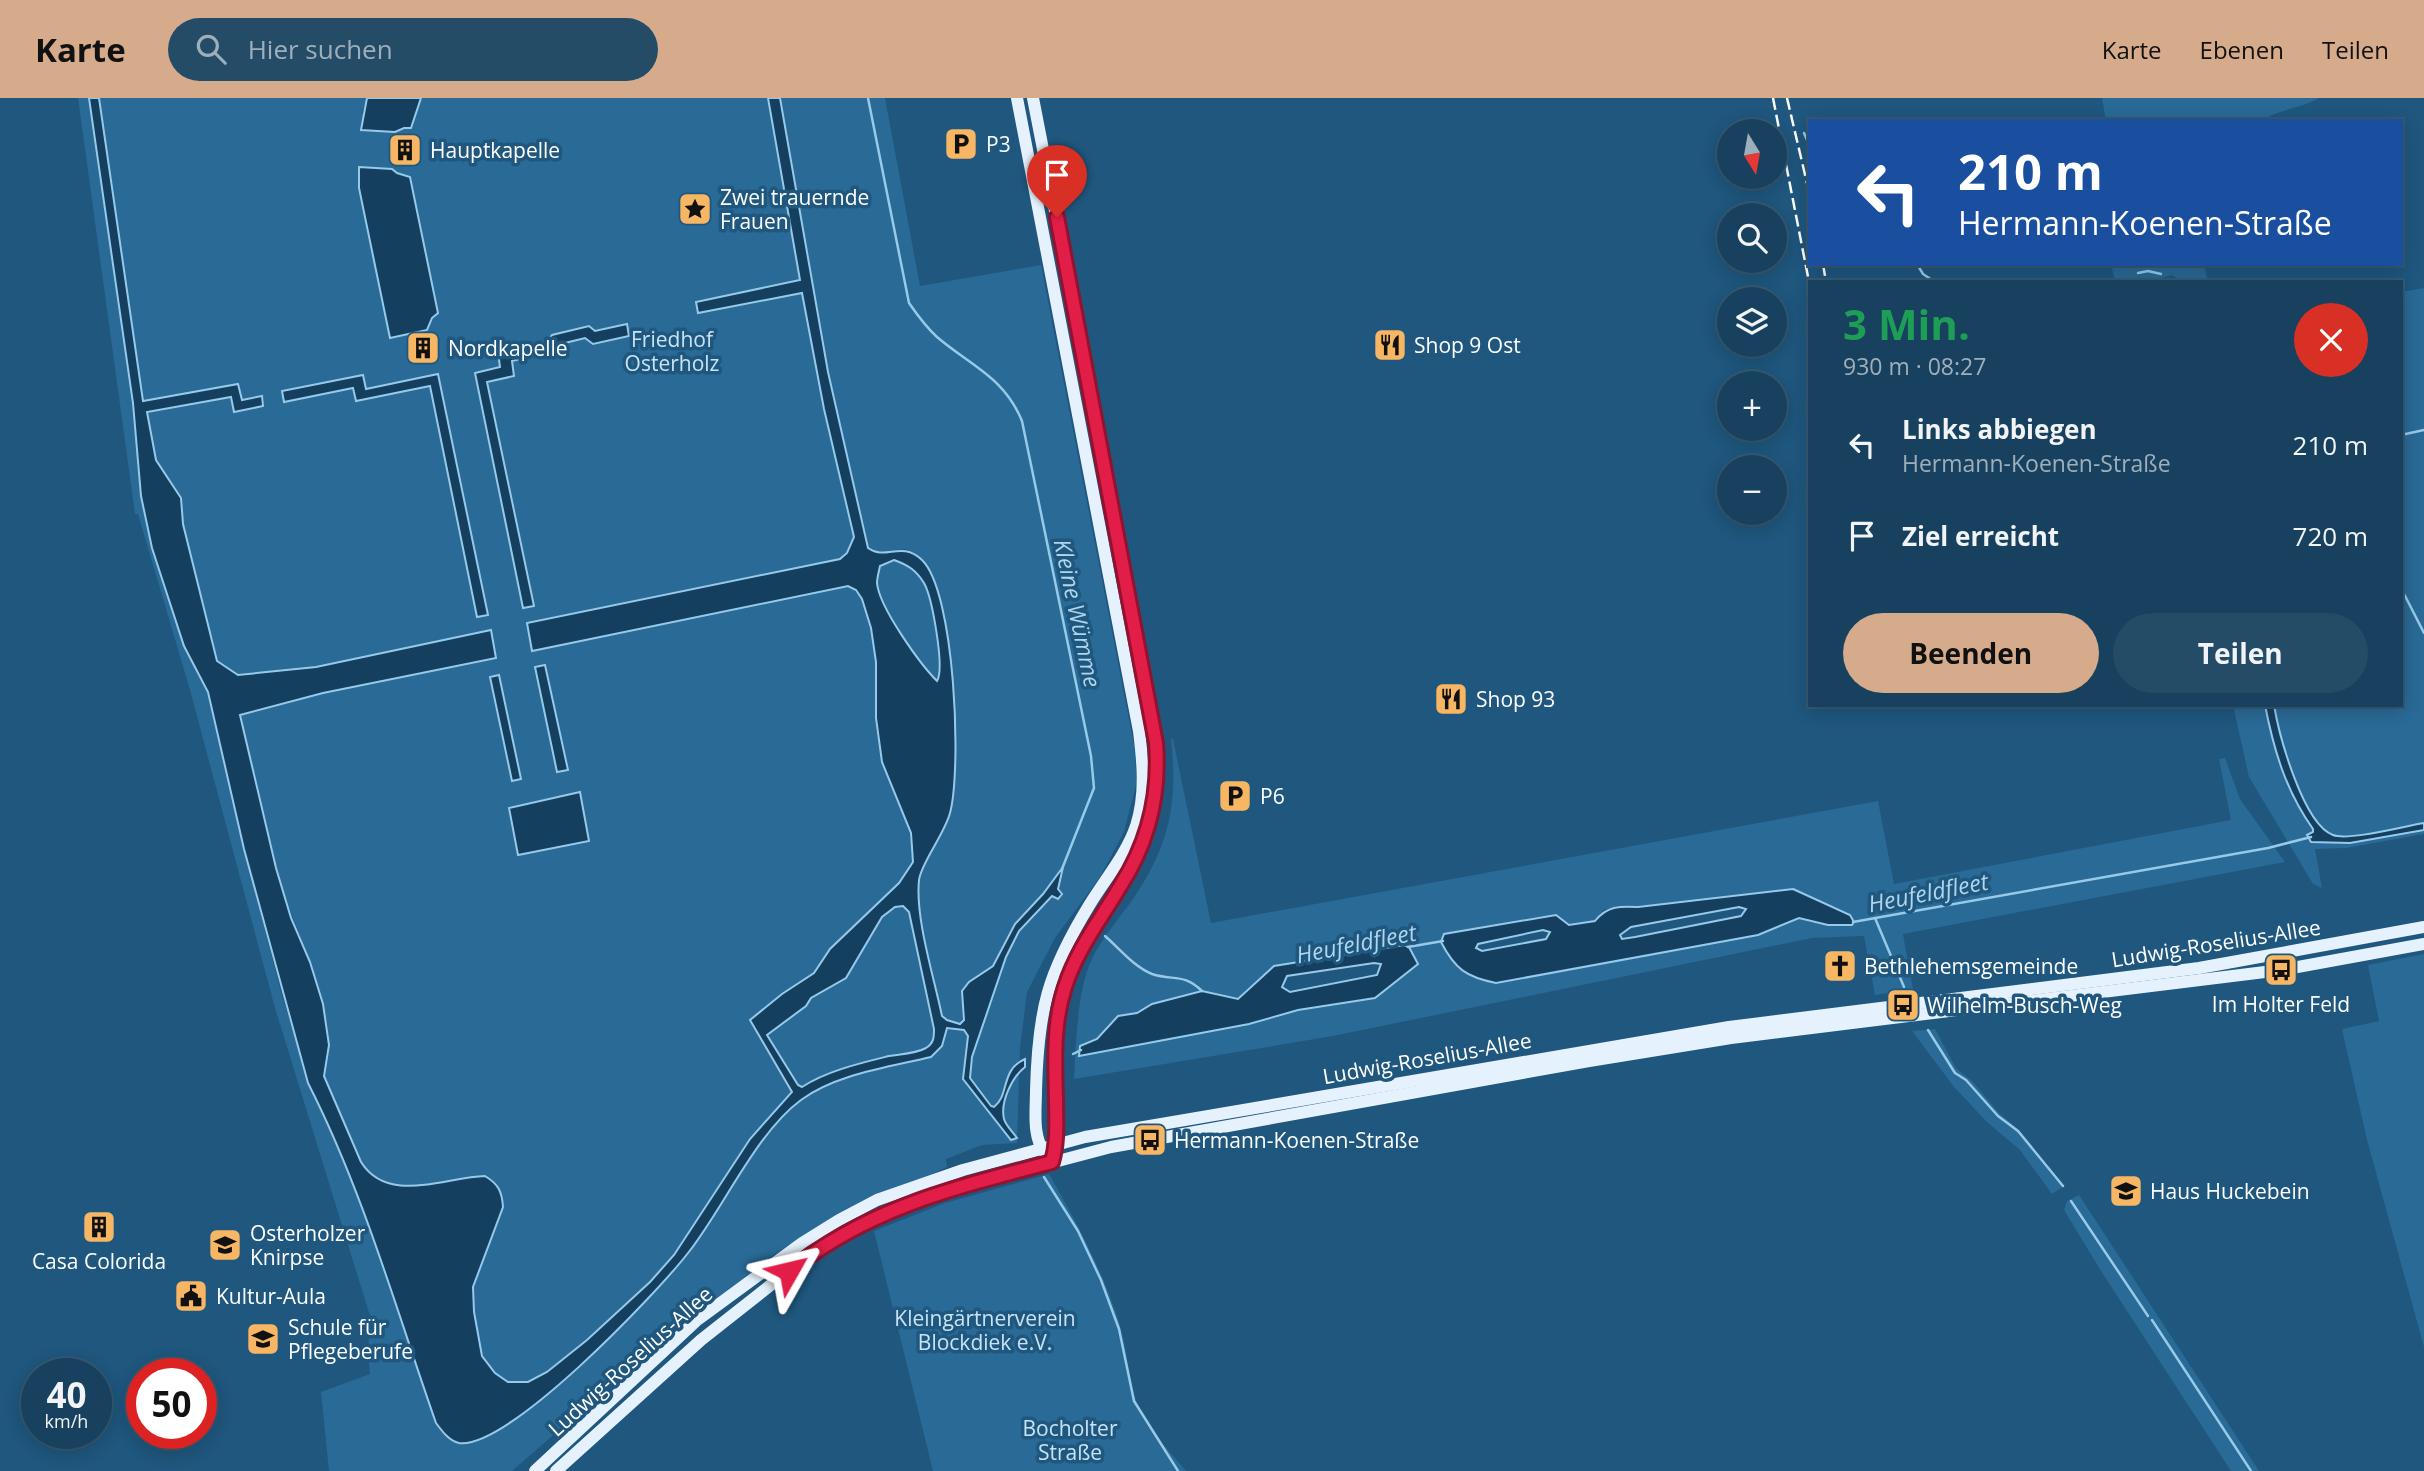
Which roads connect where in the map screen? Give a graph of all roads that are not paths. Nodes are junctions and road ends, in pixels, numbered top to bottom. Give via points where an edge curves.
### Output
1 (1017, 98) edge
2 (1034, 98) edge
3 (2424, 927) edge
4 (2424, 944) edge
5 (1057, 1144) junction
6 (1041, 1148) junction
7 (1052, 1162) junction
8 (535, 1471) edge
9 (555, 1471) edge

1 - 6 main road via 1132,691 1144,778 1131,839 1063,951 1043,1002 1036,1096
2 - 5 main road via 1145,673 1157,758 1155,802 1140,850 1085,941 1064,989 1056,1046
3 - 5 main road, Ludwig-Roselius-Allee via 2199,968 1729,1027
4 - 7 main road, Ludwig-Roselius-Allee via 2281,970 1731,1038 1219,1127
5 - 6 main road, Ludwig-Roselius-Allee
5 - 7 main road
6 - 7 main road
6 - 8 main road, Ludwig-Roselius-Allee via 896,1193 802,1243 696,1321
7 - 9 main road, Ludwig-Roselius-Allee via 920,1199 886,1212 810,1254 701,1340

